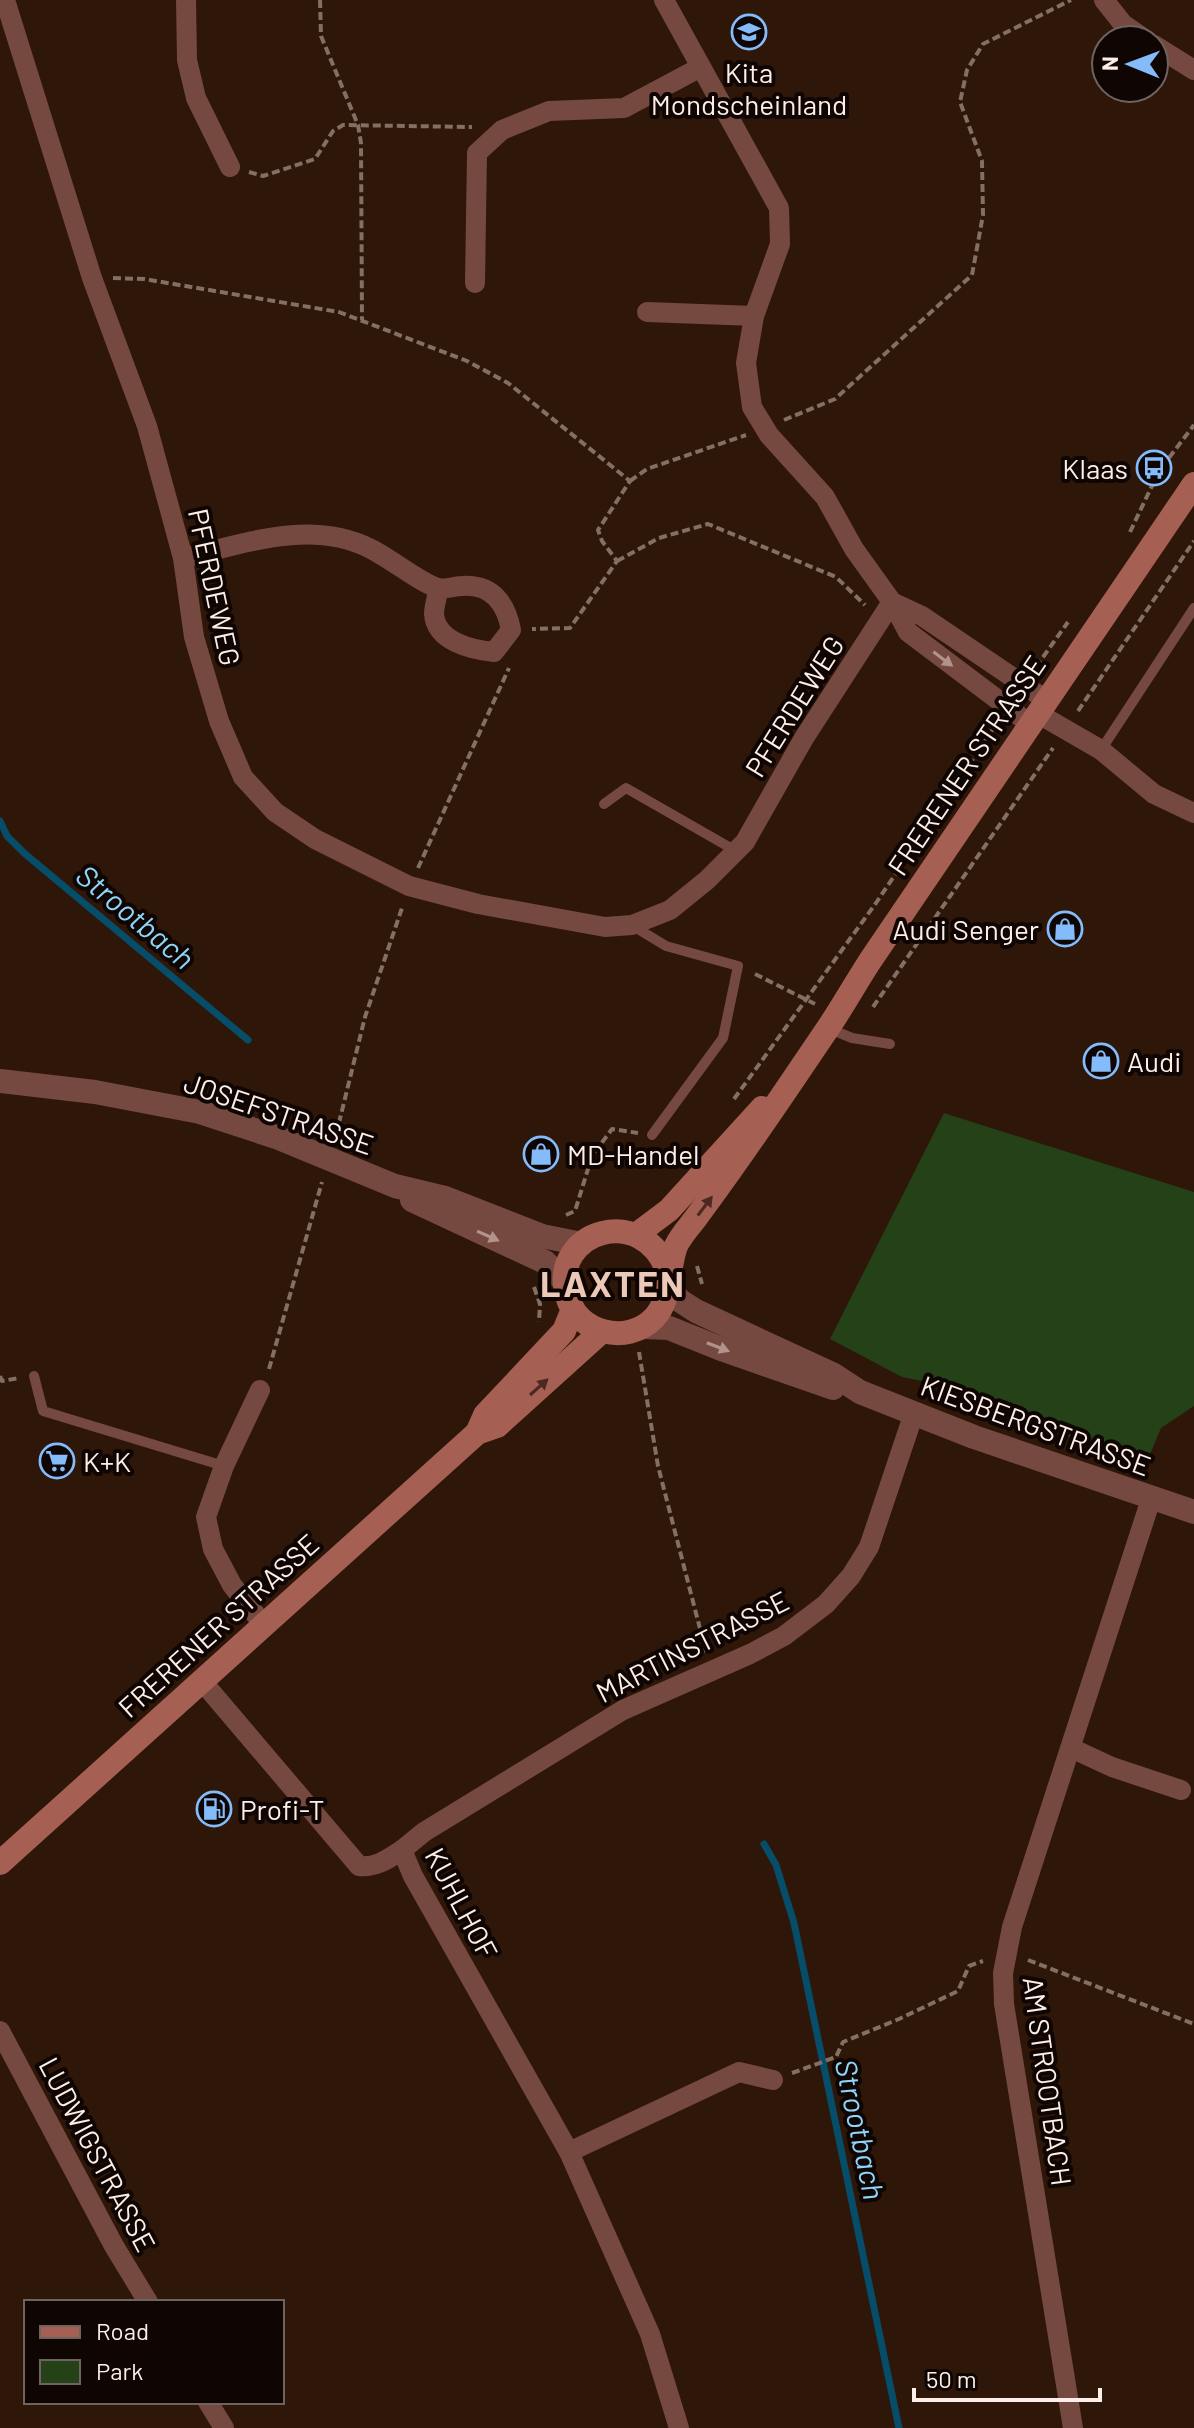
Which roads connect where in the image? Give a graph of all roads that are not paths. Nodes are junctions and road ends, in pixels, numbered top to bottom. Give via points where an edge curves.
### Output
1 (5, 0) edge
2 (186, 0) edge
3 (664, 0) edge
4 (1104, 0) edge
5 (1123, 24) edge
6 (1170, 54) edge
7 (1191, 65) edge
8 (701, 67) junction
9 (230, 167) road end
10 (475, 283) dead end
11 (647, 312) dead end
12 (754, 316) junction
13 (1194, 484) edge
14 (183, 558) junction
15 (439, 589) junction
16 (892, 602) junction
17 (1194, 608) edge
18 (1038, 713) junction
19 (1101, 750) junction
20 (604, 804) dead end
21 (1194, 813) edge
22 (736, 851) junction
23 (632, 925) junction
24 (832, 1022) junction
25 (890, 1044) dead end
26 (0, 1081) edge
27 (790, 1082) junction
28 (652, 1135) road end
29 (395, 1186) junction
30 (637, 1234) junction
31 (582, 1244) junction
32 (668, 1279) junction
33 (565, 1282) junction
34 (573, 1309) junction
35 (644, 1327) junction
36 (601, 1332) junction
37 (34, 1376) dead end
38 (260, 1390) road end
39 (860, 1392) junction
40 (914, 1413) junction
41 (477, 1433) junction
42 (224, 1466) junction
43 (1151, 1499) junction
44 (1194, 1512) edge
45 (263, 1624) junction
46 (201, 1680) junction
47 (1071, 1748) junction
48 (1181, 1790) dead end
49 (402, 1850) junction
50 (0, 1863) edge
51 (0, 2031) edge
52 (773, 2080) dead end
53 (569, 2152) junction
54 (147, 2300) edge
55 (209, 2404) edge
56 (224, 2428) edge
57 (679, 2428) edge
58 (1073, 2428) edge

1 - 14 street, PFERDEWEG via 92,278 147,426
2 - 9 street via 187,60 196,98
3 - 8 street
4 - 5 street
6 - 7 street
8 - 10 street via 624,108 549,111 502,130 477,153
8 - 12 street via 779,208 780,244
11 - 12 street
12 - 16 street via 746,363 752,407 825,497
13 - 18 main road, FRERENER STRASSE
14 - 15 street via 292,534 321,534 368,547
14 - 23 street, PFERDEWEG via 194,637 219,721 243,777 275,812 315,839 409,886 605,927
15 - 15 street via 469,586 492,594 507,608 511,630 494,652 471,650 444,635 434,616
16 - 18 street via 922,616 1023,685
16 -> 18 street via 908,632 1008,708
16 - 22 street, PFERDEWEG
17 - 19 lane
18 - 19 street
18 - 24 main road, FRERENER STRASSE
19 - 21 street via 1154,794
20 - 22 lane via 626,788
22 - 23 street, PFERDEWEG via 670,910
23 - 28 lane via 666,946 738,966 723,1038
24 - 25 lane via 852,1038
24 - 27 main road, FRERENER STRASSE
26 - 29 street, JOSEFSTRASSE via 200,1112
27 - 30 main road, FRERENER STRASSE via 669,1210
32 -> 27 main road, FRERENER STRASSE via 677,1242 747,1150
29 - 31 street, JOSEFSTRASSE via 445,1198 542,1236
29 -> 33 street, JOSEFSTRASSE via 433,1211 545,1262
30 - 31 main road via 610,1231
30 - 32 main road via 656,1248
31 - 33 main road via 572,1256
32 - 35 main road via 662,1308
32 - 39 street, KIESBERGSTRASSE via 679,1300 696,1311
33 - 34 main road
34 - 36 main road
34 - 41 main road, FRERENER STRASSE via 564,1331 485,1415
35 - 36 main road
35 -> 39 street, KIESBERGSTRASSE via 669,1328 828,1387
41 -> 36 main road, FRERENER STRASSE via 497,1426
37 - 42 lane via 43,1411
38 - 42 street
39 - 40 street, KIESBERGSTRASSE
40 - 43 street, KIESBERGSTRASSE
40 - 49 street, MARTINSTRASSE via 869,1547 826,1604 750,1654 623,1710
41 - 45 main road, FRERENER STRASSE
42 - 45 street via 206,1517 213,1549 232,1585
43 - 44 street, KIESBERGSTRASSE
43 - 47 street, AM STROOTBACH
45 - 46 main road, FRERENER STRASSE
46 - 49 street, KUHLHOF via 359,1866 382,1863
46 - 50 main road, FRERENER STRASSE
47 - 48 street
47 - 58 street, AM STROOTBACH via 1012,1927 1003,1973
49 - 53 street, KUHLHOF
51 - 54 street, LUDWIGSTRASSE
52 - 53 street via 739,2072
53 - 57 street, KUHLHOF via 650,2334
55 - 56 street

